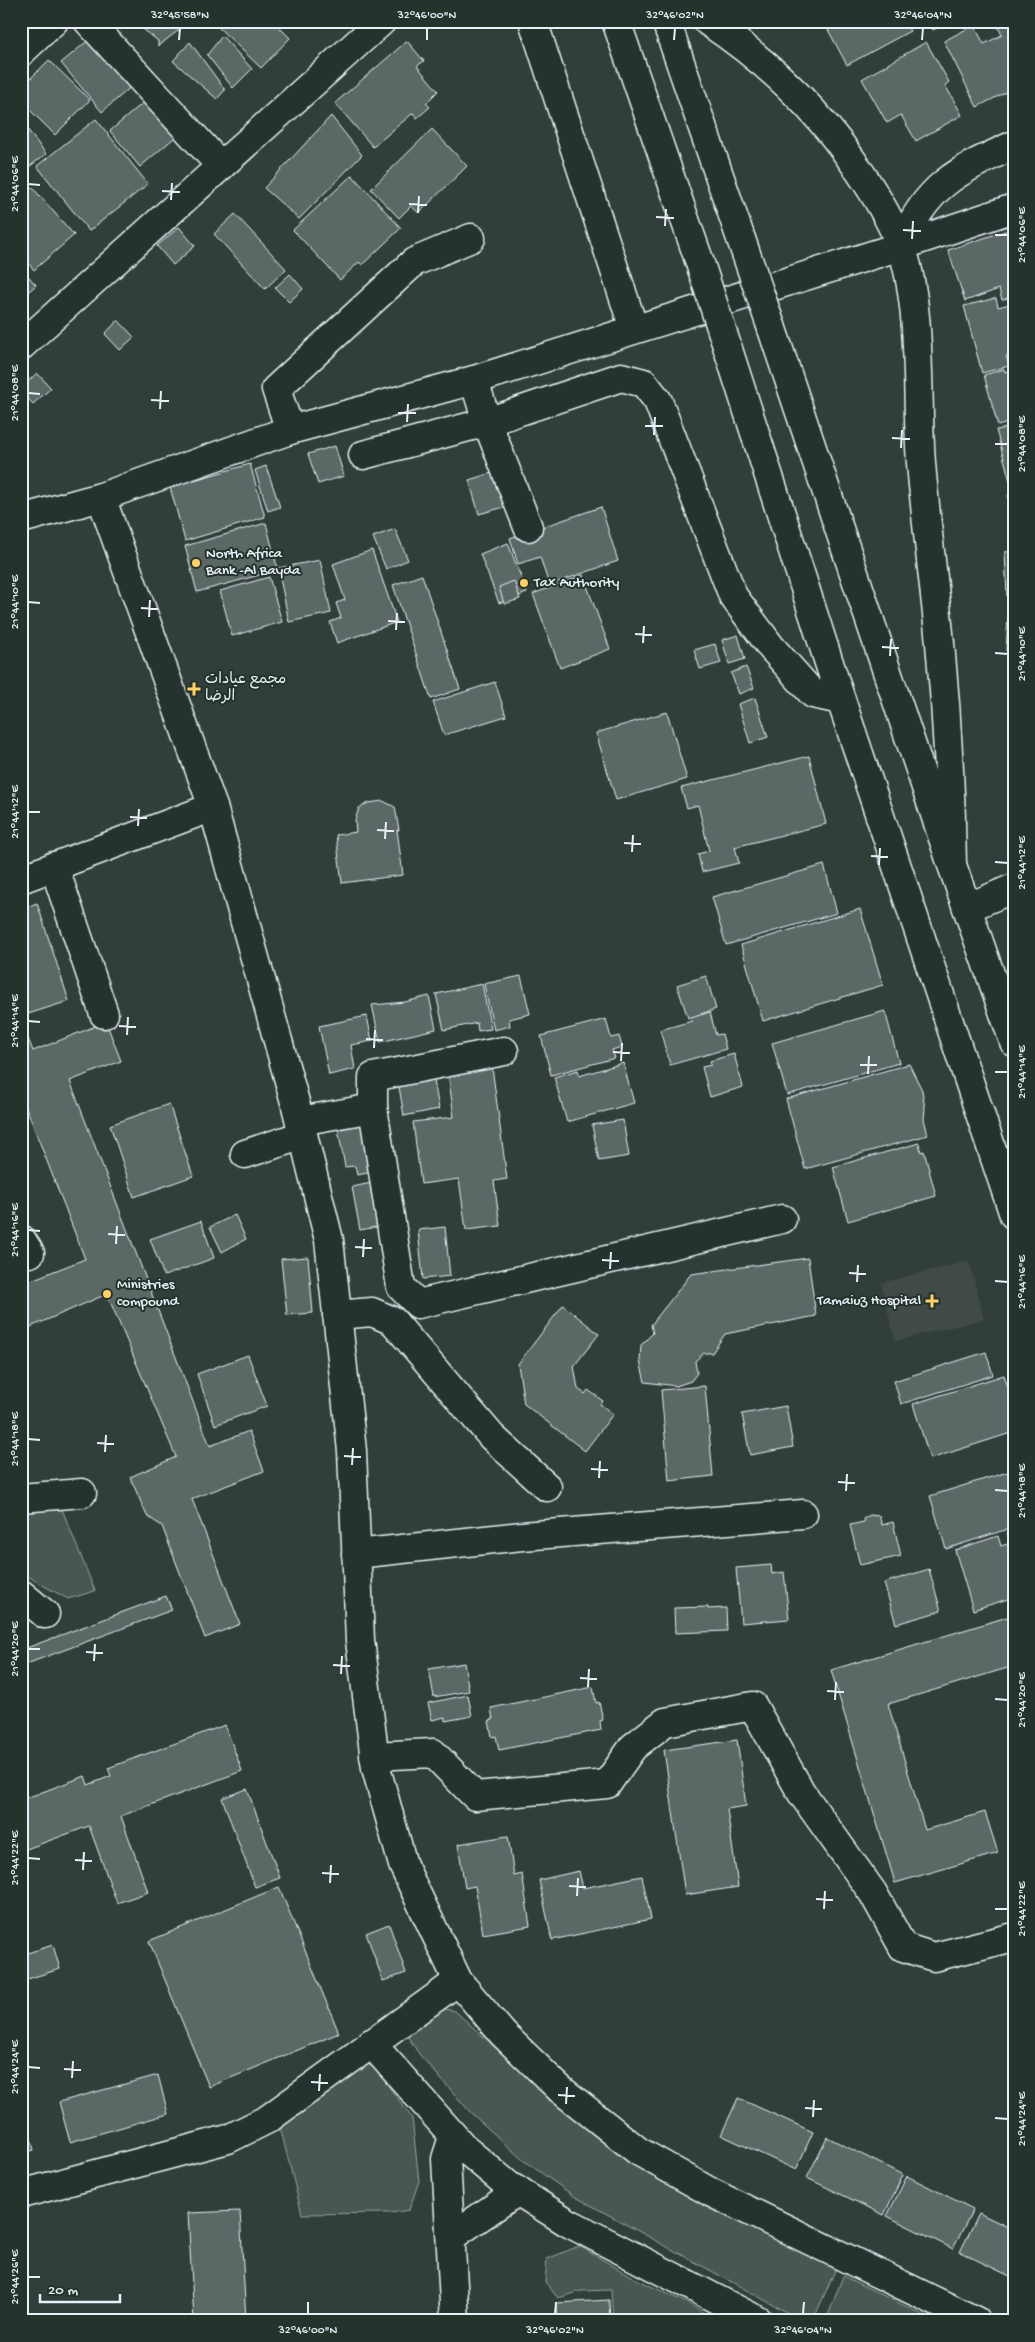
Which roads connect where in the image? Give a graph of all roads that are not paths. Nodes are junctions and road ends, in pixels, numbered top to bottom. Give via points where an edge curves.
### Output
1 (54, 21) edge
2 (88, 21) edge
3 (382, 21) edge
4 (533, 21) edge
5 (616, 21) edge
6 (666, 21) edge
7 (707, 21) edge
8 (21, 52) edge
9 (1014, 146) edge
10 (221, 166) junction
11 (1014, 208) edge
12 (471, 238) dead end
13 (901, 246) junction
14 (634, 329) junction
15 (21, 346) edge
16 (474, 380) junction
17 (487, 422) junction
18 (290, 430) junction
19 (363, 455) dead end
20 (101, 497) junction
21 (21, 519) edge
22 (528, 526) dead end
23 (841, 700) junction
24 (213, 807) junction
25 (952, 865) junction
26 (54, 866) junction
27 (21, 878) edge
28 (1014, 888) edge
29 (967, 908) junction
30 (104, 1014) dead end
31 (1014, 1042) edge
32 (504, 1052) dead end
33 (373, 1108) junction
34 (301, 1128) junction
35 (246, 1154) dead end
36 (1014, 1215) edge
37 (782, 1219) dead end
38 (337, 1315) junction
39 (547, 1487) dead end
40 (82, 1493) dead end
41 (21, 1498) edge
42 (803, 1514) dead end
43 (356, 1554) junction
44 (21, 1594) edge
45 (45, 1614) dead end
46 (374, 1756) junction
47 (1014, 1937) edge
48 (458, 1981) junction
49 (371, 2043) junction
50 (453, 2137) junction
51 (518, 2191) junction
52 (21, 2194) edge
53 (451, 2237) junction
54 (456, 2321) edge
55 (760, 2321) edge
56 (976, 2321) edge

1 - 8 main road
2 - 10 main road
3 - 10 main road
4 - 14 main road
5 - 23 main road, bridge via 698,257
6 - 25 main road, bridge
7 - 13 main road via 780,76 817,113 878,199
9 - 13 main road via 962,170 935,190 914,216
10 - 15 main road
11 - 13 main road
12 - 18 main road via 414,262 276,389
13 - 14 main road
13 - 25 main road via 913,310 923,489 951,784
14 - 16 main road
16 - 17 main road
16 - 18 main road
17 - 19 main road
17 - 22 main road
17 - 23 main road via 621,377 644,383 658,402 732,596 813,694
18 - 20 main road
20 - 21 main road
20 - 24 main road
23 - 36 main road
24 - 26 main road
24 - 34 main road
25 - 29 main road
26 - 27 main road
26 - 30 main road
28 - 29 main road
29 - 31 main road
32 - 33 main road via 373,1077
33 - 34 main road
33 - 37 main road via 401,1287 418,1304
34 - 35 main road
34 - 38 main road via 329,1240
38 - 39 main road via 372,1312 393,1321 492,1437
38 - 43 main road via 352,1452
40 - 41 main road
42 - 43 main road via 522,1536
43 - 46 main road via 360,1640
44 - 45 main road
46 - 47 main road via 433,1753 475,1796 608,1784 634,1747 665,1722 753,1706 801,1792 873,1894 903,1947 934,1957
46 - 48 main road via 402,1865
48 - 49 main road
48 - 56 main road via 502,2034 560,2089 638,2151 712,2193
49 - 50 main road
49 - 52 main road via 250,2129 228,2139
50 - 51 main road
50 - 53 main road via 446,2159
51 - 53 main road
51 - 55 main road via 567,2222
53 - 54 main road

